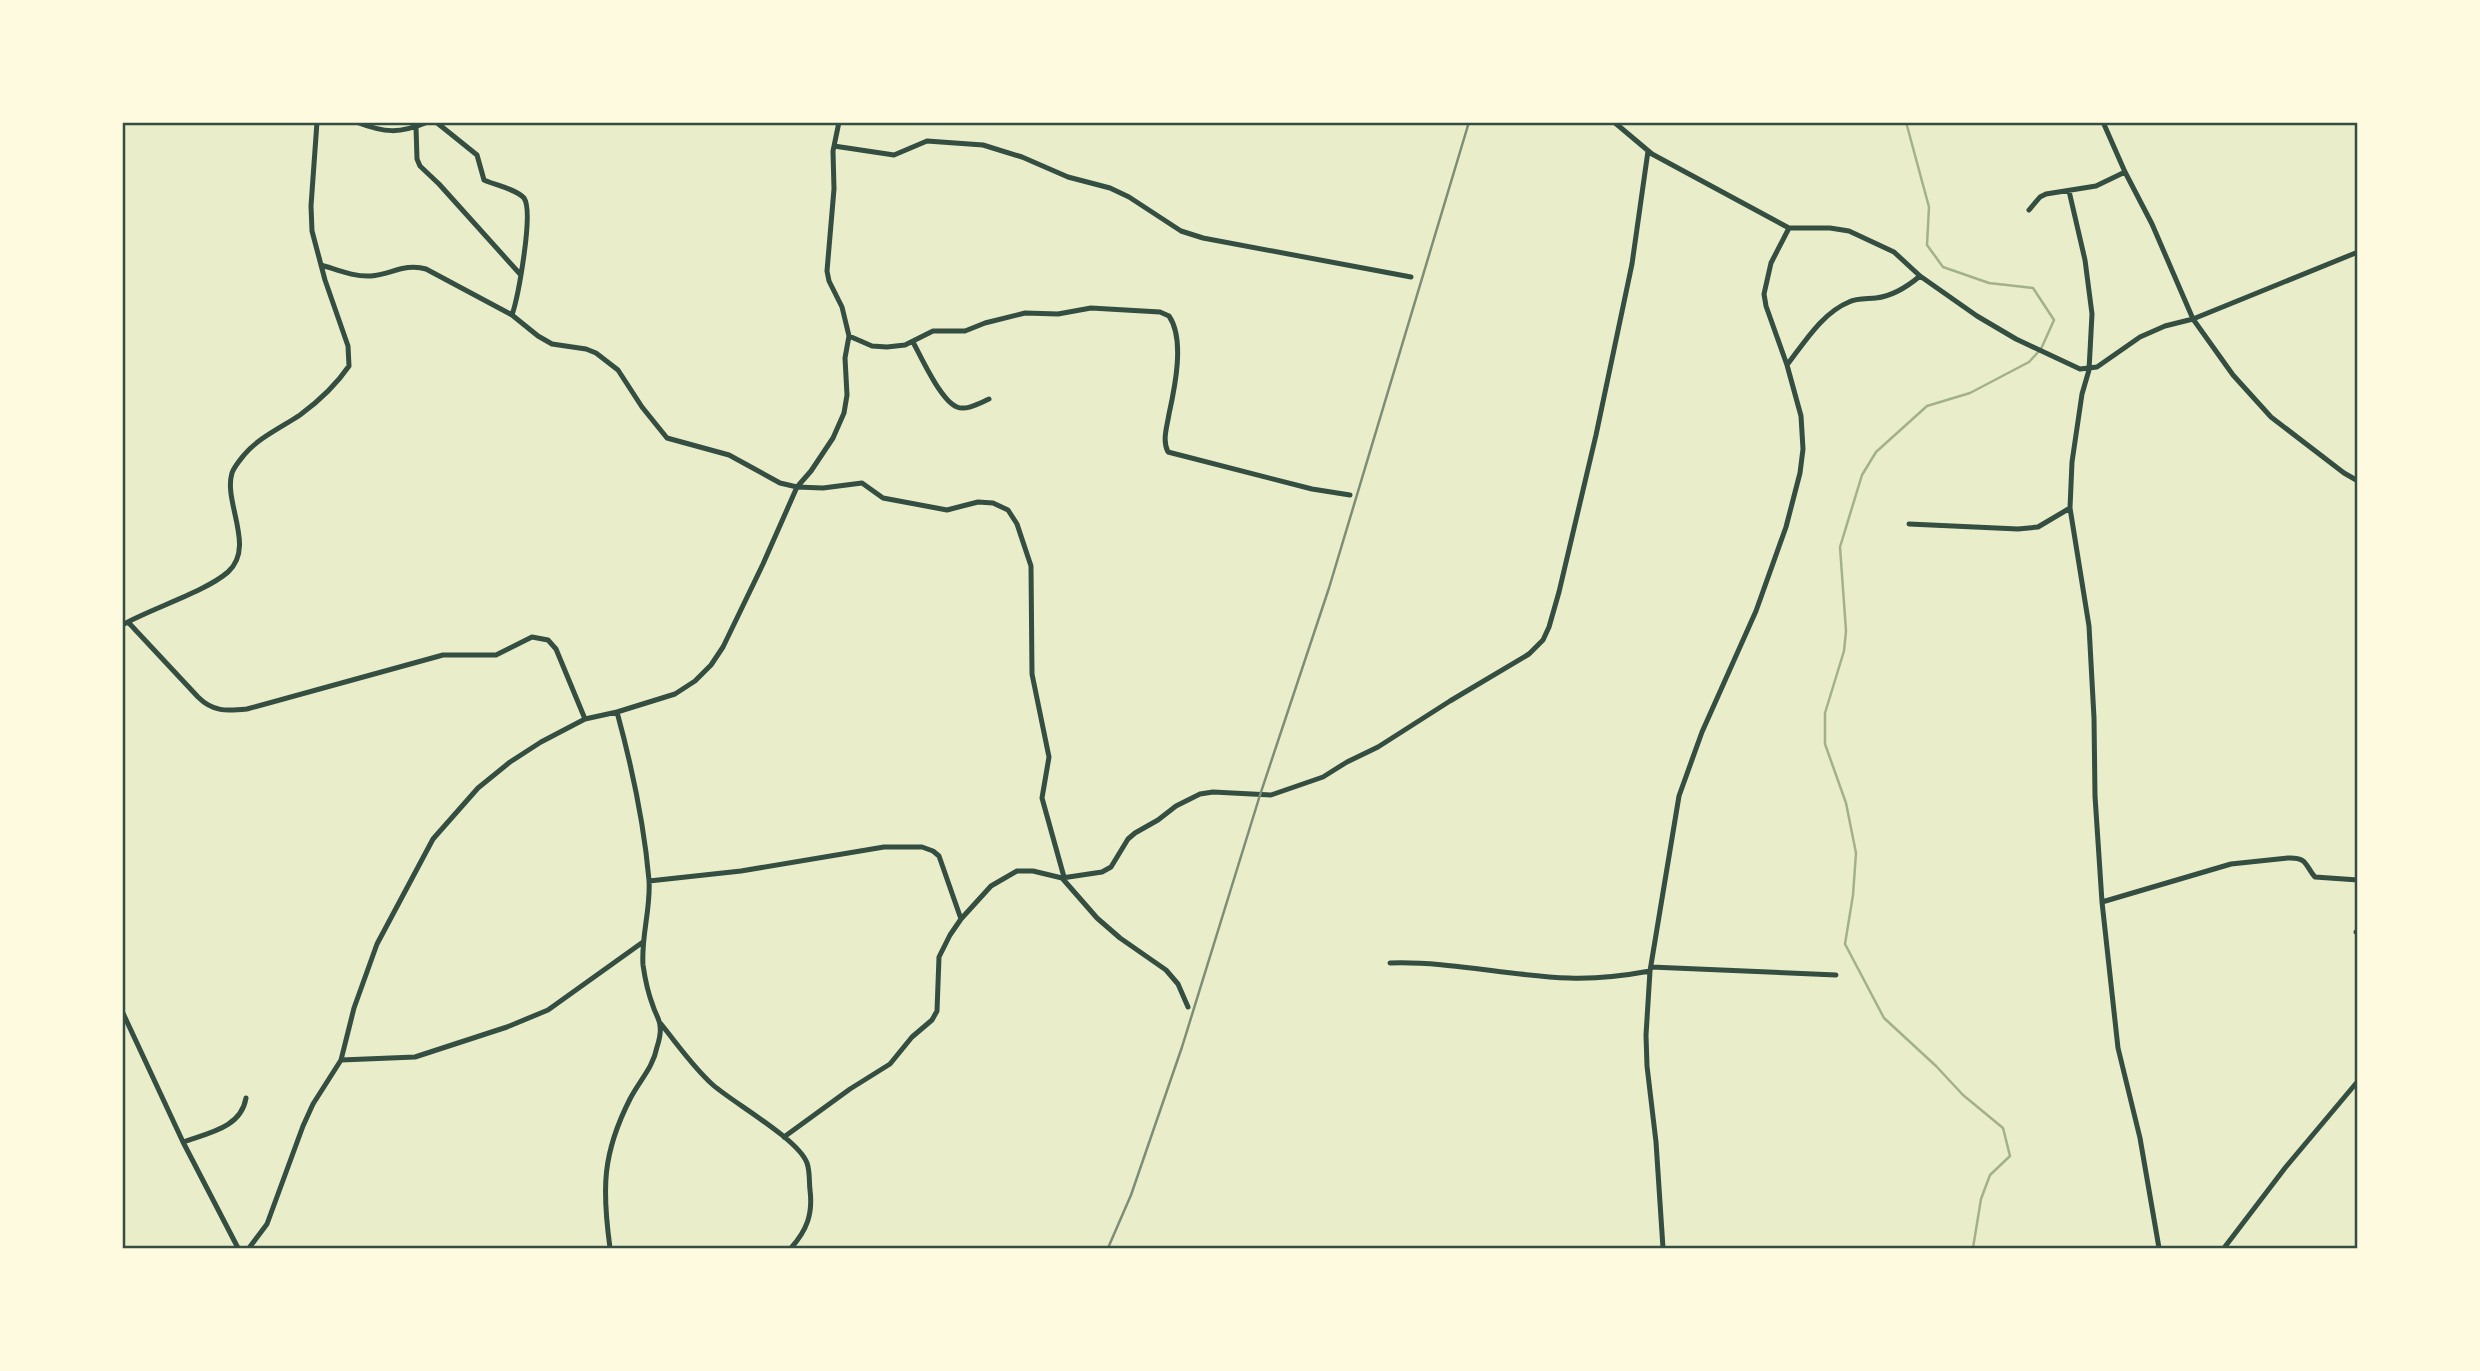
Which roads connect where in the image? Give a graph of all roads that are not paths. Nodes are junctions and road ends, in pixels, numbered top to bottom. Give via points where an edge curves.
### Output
1 (317, 122) edge
2 (356, 122) edge
3 (436, 122) edge
4 (839, 122) edge
5 (1614, 122) edge
6 (2103, 122) edge
7 (426, 123) edge
8 (416, 127) junction
9 (834, 146) junction
10 (1648, 151) junction
11 (2125, 172) junction
12 (2069, 191) junction
13 (2029, 210) dead end
14 (1789, 228) junction
15 (2357, 252) edge
16 (321, 265) junction
17 (520, 274) junction
18 (1920, 276) junction
19 (1411, 277) dead end
20 (512, 315) junction
21 (2193, 319) junction
22 (849, 336) junction
23 (913, 342) junction
24 (1787, 365) junction
25 (2089, 370) junction
26 (989, 399) dead end
27 (2357, 481) edge
28 (797, 487) junction
29 (1350, 495) dead end
30 (2070, 508) junction
31 (1909, 524) dead end
32 (125, 623) edge
33 (617, 712) junction
34 (585, 719) junction
35 (1063, 878) junction
36 (2357, 880) edge
37 (649, 881) junction
38 (2102, 902) junction
39 (961, 919) junction
40 (643, 942) junction
41 (1390, 963) dead end
42 (1650, 969) junction
43 (1836, 975) dead end
44 (1188, 1007) dead end
45 (122, 1011) edge
46 (661, 1024) junction
47 (341, 1060) junction
48 (2357, 1081) edge
49 (246, 1098) dead end
50 (783, 1137) junction
51 (183, 1142) junction
52 (238, 1248) edge
53 (249, 1248) edge
54 (610, 1248) edge
55 (791, 1248) edge
56 (1663, 1248) edge
57 (2159, 1248) edge
58 (2224, 1248) edge

1 - 16 street via 310,206
2 - 8 street via 386,132
3 - 17 street via 477,155 484,180 524,198 528,214
4 - 9 street
5 - 10 street
6 - 11 street
7 - 8 street
8 - 17 street via 420,166
9 - 19 street via 894,155 927,142 983,145 1110,188 1181,231 1202,238
9 - 22 street via 827,271
10 - 14 street
10 - 35 street via 1632,264 1596,435 1559,592 1542,640 1529,654 1332,773 1272,795 1213,792 1193,797 1135,833 1111,867
11 - 12 street via 2096,186
11 - 21 street
12 - 13 street via 2040,197
12 - 25 street via 2092,314
14 - 18 street via 1849,231 1895,253
14 - 24 street via 1771,263 1764,294
15 - 21 street
16 - 20 street via 356,276 416,266
16 - 32 street via 348,346 349,366 335,385 303,412 245,453 232,472 239,536 230,570
17 - 20 street
18 - 24 street via 1889,295 1838,308
18 - 25 street via 2016,339
20 - 28 street via 538,337 596,353 618,370 667,438 729,455 780,483
21 - 25 street via 2140,337
21 - 27 street via 2233,375 2271,417
22 - 23 street via 872,346
22 - 28 street via 844,413 833,438
23 - 26 street via 953,405 968,407
23 - 29 street via 933,331 965,331 1025,313 1091,308 1160,312 1169,316 1177,335 1175,385 1165,438 1168,452
24 - 42 street via 1804,432 1800,473 1756,611 1679,796
25 - 30 street via 2071,462
28 - 33 street via 711,666 675,694
28 - 35 street via 862,483 897,502 947,510 986,502 1008,510 1031,566 1032,674 1049,757 1042,798
30 - 31 street via 2038,527 2018,529
30 - 38 street via 2089,626
32 - 34 street via 208,707 220,711 247,709 443,655 496,655 540,637 556,649
33 - 34 street
33 - 37 street via 629,755
34 - 47 street via 510,762 478,788 433,839 377,944
35 - 39 street via 1017,871 990,886
35 - 44 street via 1097,918 1166,970
36 - 38 street via 2315,877 2306,863 2288,858 2231,864
37 - 39 street via 884,847 922,847 939,856
37 - 40 street
38 - 57 street via 2118,1048
39 - 50 street via 939,957 937,1011 932,1020 890,1064
40 - 46 street via 647,989
40 - 47 street via 548,1010 507,1027 415,1057
41 - 42 street via 1421,962 1570,978 1606,978
42 - 43 street
42 - 56 street via 1647,1066
45 - 51 street
46 - 50 street via 706,1078
46 - 54 street via 651,1066 628,1102 609,1150 604,1200
47 - 53 street via 313,1104 267,1224
48 - 58 street
49 - 51 street via 240,1116 230,1123
50 - 55 street via 807,1163 811,1198 810,1219
51 - 52 street

